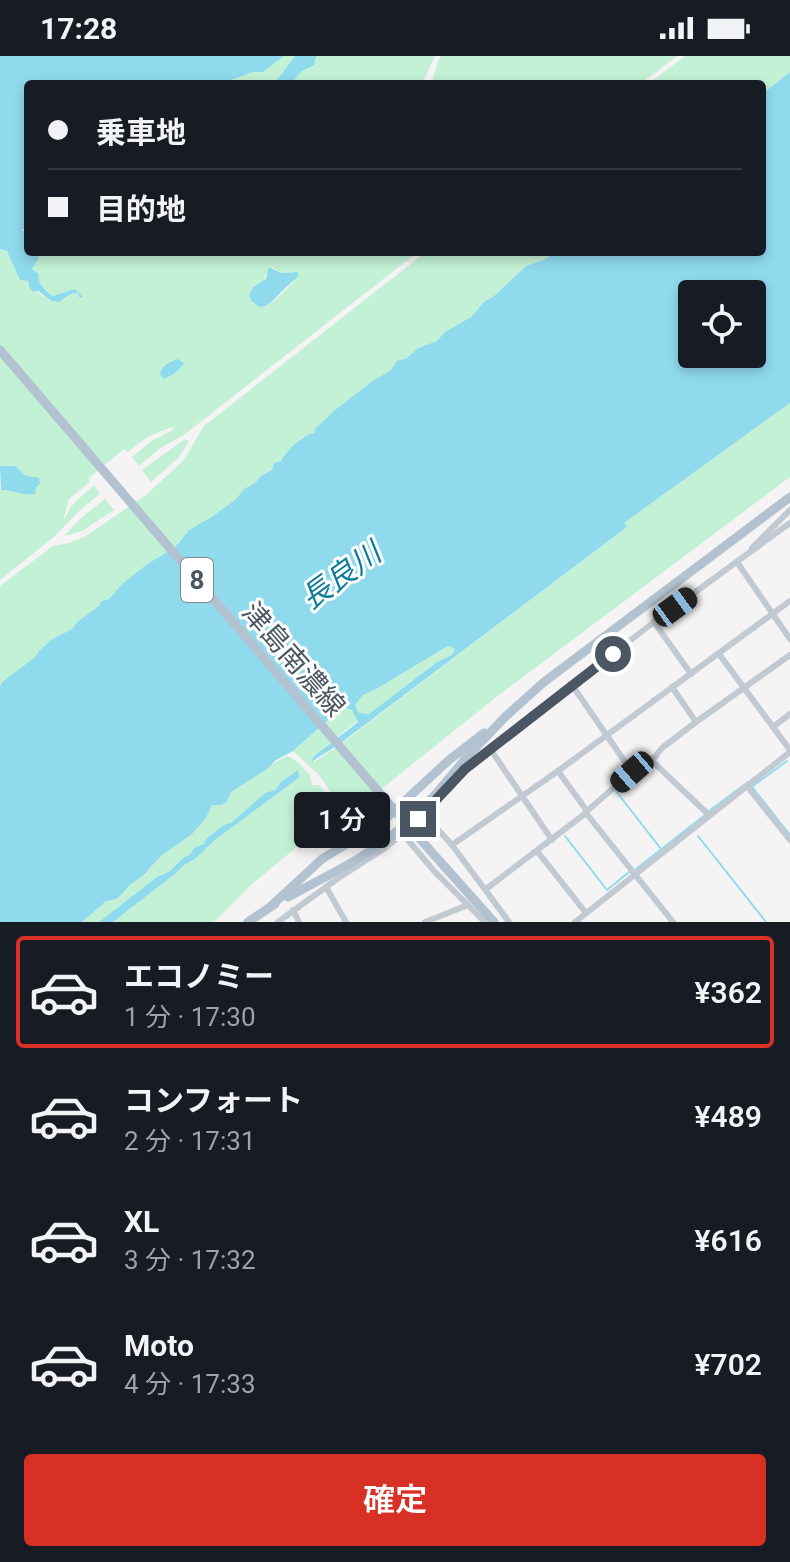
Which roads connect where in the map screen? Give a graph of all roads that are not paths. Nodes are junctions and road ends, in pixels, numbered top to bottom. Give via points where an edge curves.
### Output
1 (0, 350) edge
2 (790, 497) edge
3 (790, 510) edge
4 (790, 523) edge
5 (737, 562) junction
6 (790, 601) edge
7 (773, 614) junction
8 (654, 622) junction
9 (790, 639) edge
10 (719, 654) junction
11 (790, 655) edge
12 (691, 674) junction
13 (572, 685) junction
14 (672, 687) junction
15 (744, 688) junction
16 (790, 714) edge
17 (505, 717) junction
18 (696, 722) junction
19 (773, 727) junction
20 (606, 736) junction
21 (491, 750) junction
22 (789, 755) edge
23 (651, 760) junction
24 (558, 771) junction
25 (632, 772) junction
26 (747, 786) junction
27 (522, 797) junction
28 (395, 811) junction
29 (586, 812) junction
30 (709, 815) junction
31 (419, 816) junction
32 (404, 830) junction
33 (552, 840) junction
34 (790, 840) edge
35 (452, 845) junction
36 (537, 851) junction
37 (635, 874) junction
38 (326, 887) junction
39 (486, 889) junction
40 (468, 905) junction
41 (270, 907) junction
42 (293, 910) junction
43 (453, 911) junction
44 (586, 913) junction
45 (248, 922) edge
46 (278, 922) edge
47 (299, 922) edge
48 (346, 922) edge
49 (425, 922) edge
50 (457, 922) edge
51 (485, 922) edge
52 (494, 922) edge
53 (509, 922) edge
54 (575, 922) edge
55 (673, 922) edge

1 - 28 main road, 津島南濃線 / 8
2 - 17 main road
3 - 5 street
4 - 5 street
5 - 7 street
5 - 8 street
6 - 7 street
7 - 9 street
7 - 10 street
8 - 12 street
8 - 13 street
10 - 12 street
10 - 15 street
11 - 15 street
12 - 14 street
13 - 20 street
13 - 21 street
14 - 18 street
14 - 20 street
15 - 18 street
15 - 19 street
16 - 19 street
17 - 28 main road
17 - 31 main road
18 - 23 street
19 - 22 street
20 - 24 street
20 - 25 street
21 - 27 street
21 - 31 street
22 - 26 street
23 - 25 street
23 - 30 street
24 - 27 street
24 - 29 street
25 - 29 street
26 - 30 street
26 - 34 street
27 - 33 street
27 - 35 street
28 - 41 main road via 322,859
28 - 52 main road, 津島南濃線 / 8
29 - 33 street
29 - 37 street
30 - 37 street
31 - 35 street
32 - 38 street
32 - 40 street
32 - 41 main road
33 - 36 street
35 - 39 street
36 - 39 street
36 - 44 street
37 - 44 street
37 - 55 street
38 - 42 street
38 - 48 street
39 - 53 street
40 - 43 street
40 - 51 street
41 - 45 main road
42 - 46 street
42 - 47 street
43 - 49 street
43 - 50 street
44 - 54 street

